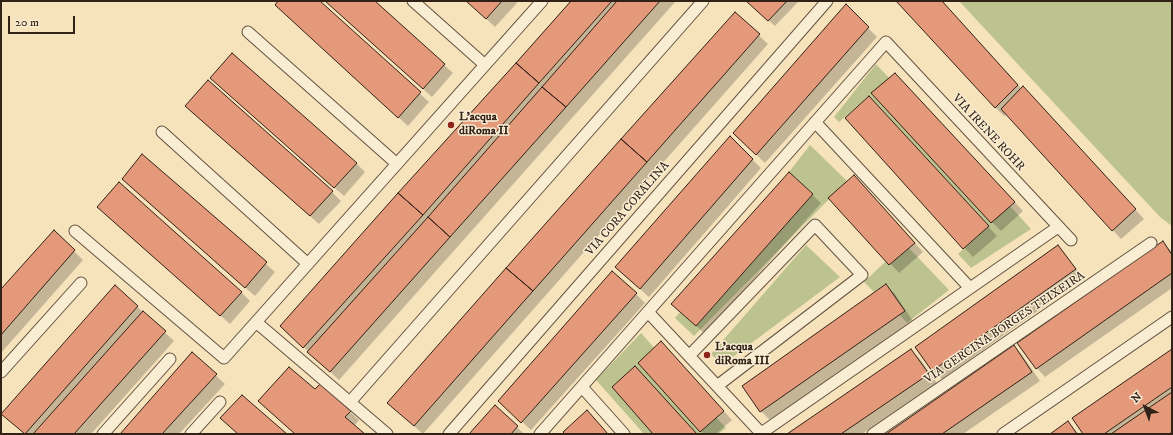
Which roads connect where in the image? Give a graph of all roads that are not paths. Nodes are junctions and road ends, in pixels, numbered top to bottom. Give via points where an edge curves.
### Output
1 (413, 1) edge
2 (542, 1) edge
3 (704, 1) edge
4 (827, 1) edge
5 (248, 32) dead end
6 (485, 65) junction
7 (816, 122) junction
8 (162, 132) dead end
9 (397, 164) junction
10 (1058, 227) junction
11 (75, 231) dead end
12 (1071, 240) dead end
13 (1151, 243) dead end
14 (308, 264) junction
15 (80, 283) dead end
16 (970, 288) junction
17 (648, 312) junction
18 (1172, 317) edge
19 (256, 322) junction
20 (689, 356) junction
21 (170, 359) dead end
22 (1, 372) edge
23 (717, 386) junction
24 (582, 387) junction
25 (220, 402) dead end
26 (350, 402) junction
27 (760, 433) edge
28 (103, 434) edge
29 (191, 434) edge
30 (387, 434) edge
31 (449, 434) edge
32 (540, 434) edge
33 (624, 434) edge
34 (873, 434) edge
35 (1003, 434) edge

1 - 6 lane
2 - 6 lane
3 - 26 lane
4 - 31 lane, VIA CORA CORALINA
5 - 9 lane
6 - 9 lane
7 - 10 lane, VIA IRENE ROHR via 886,42
7 - 16 lane
7 - 17 lane
8 - 14 lane
9 - 14 lane
10 - 12 lane, VIA IRENE ROHR
10 - 16 lane
11 - 19 lane via 224,358
13 - 34 lane, VIA GERCINA BORGES TEIXEIRA
14 - 19 lane
15 - 22 lane
16 - 27 lane
17 - 20 lane
17 - 24 lane
18 - 35 lane
19 - 26 lane
20 - 23 lane
20 - 23 lane via 815,225 862,275
21 - 28 lane
23 - 27 lane
24 - 32 lane
24 - 33 lane
25 - 29 lane
26 - 30 lane

